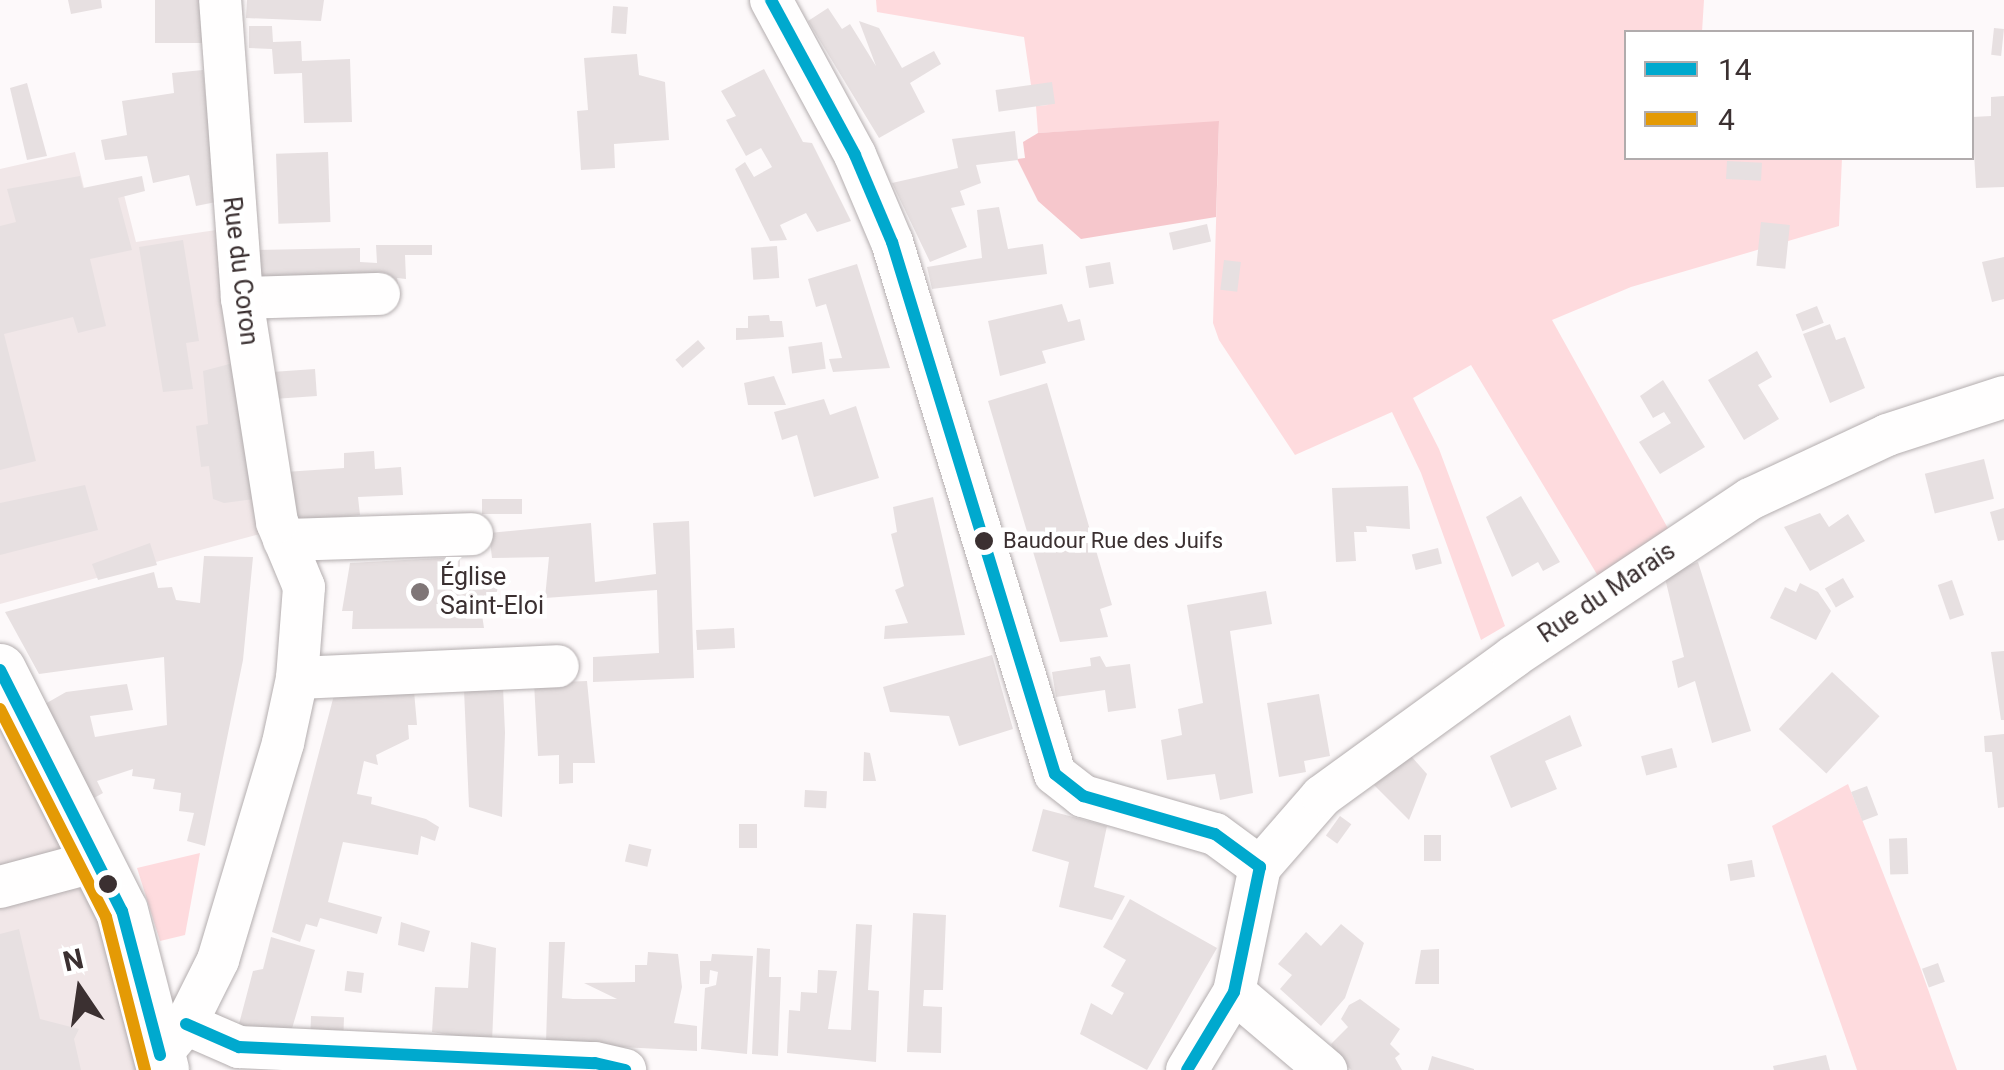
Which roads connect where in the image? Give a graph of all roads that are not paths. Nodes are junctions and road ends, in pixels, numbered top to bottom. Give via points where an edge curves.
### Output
1 (220, 0) edge
2 (771, 0) edge
3 (378, 294) dead end
4 (242, 298) junction
5 (2004, 397) edge
6 (472, 534) dead end
7 (284, 540) junction
8 (558, 666) dead end
9 (0, 670) edge
10 (298, 678) junction
11 (100, 860) junction
12 (1260, 867) junction
13 (0, 887) edge
14 (1234, 992) junction
15 (170, 1050) edge
16 (625, 1070) edge
17 (1186, 1070) edge
18 (1326, 1070) edge

1 - 4 street, Rue du Coron
2 - 12 street via 856,155 892,242 1054,774 1083,796 1215,834
3 - 4 street
4 - 7 street, Rue du Coron
5 - 12 street, Rue du Marais via 1841,454 1704,527 1376,754 1302,814
6 - 7 street
7 - 10 street, Rue du Coron via 304,586
8 - 10 street
9 - 11 main road
10 - 15 street, Rue du Coron via 218,960
11 - 13 street
11 - 15 main road
12 - 14 street
14 - 17 street
14 - 18 street
15 - 16 street via 595,1063

